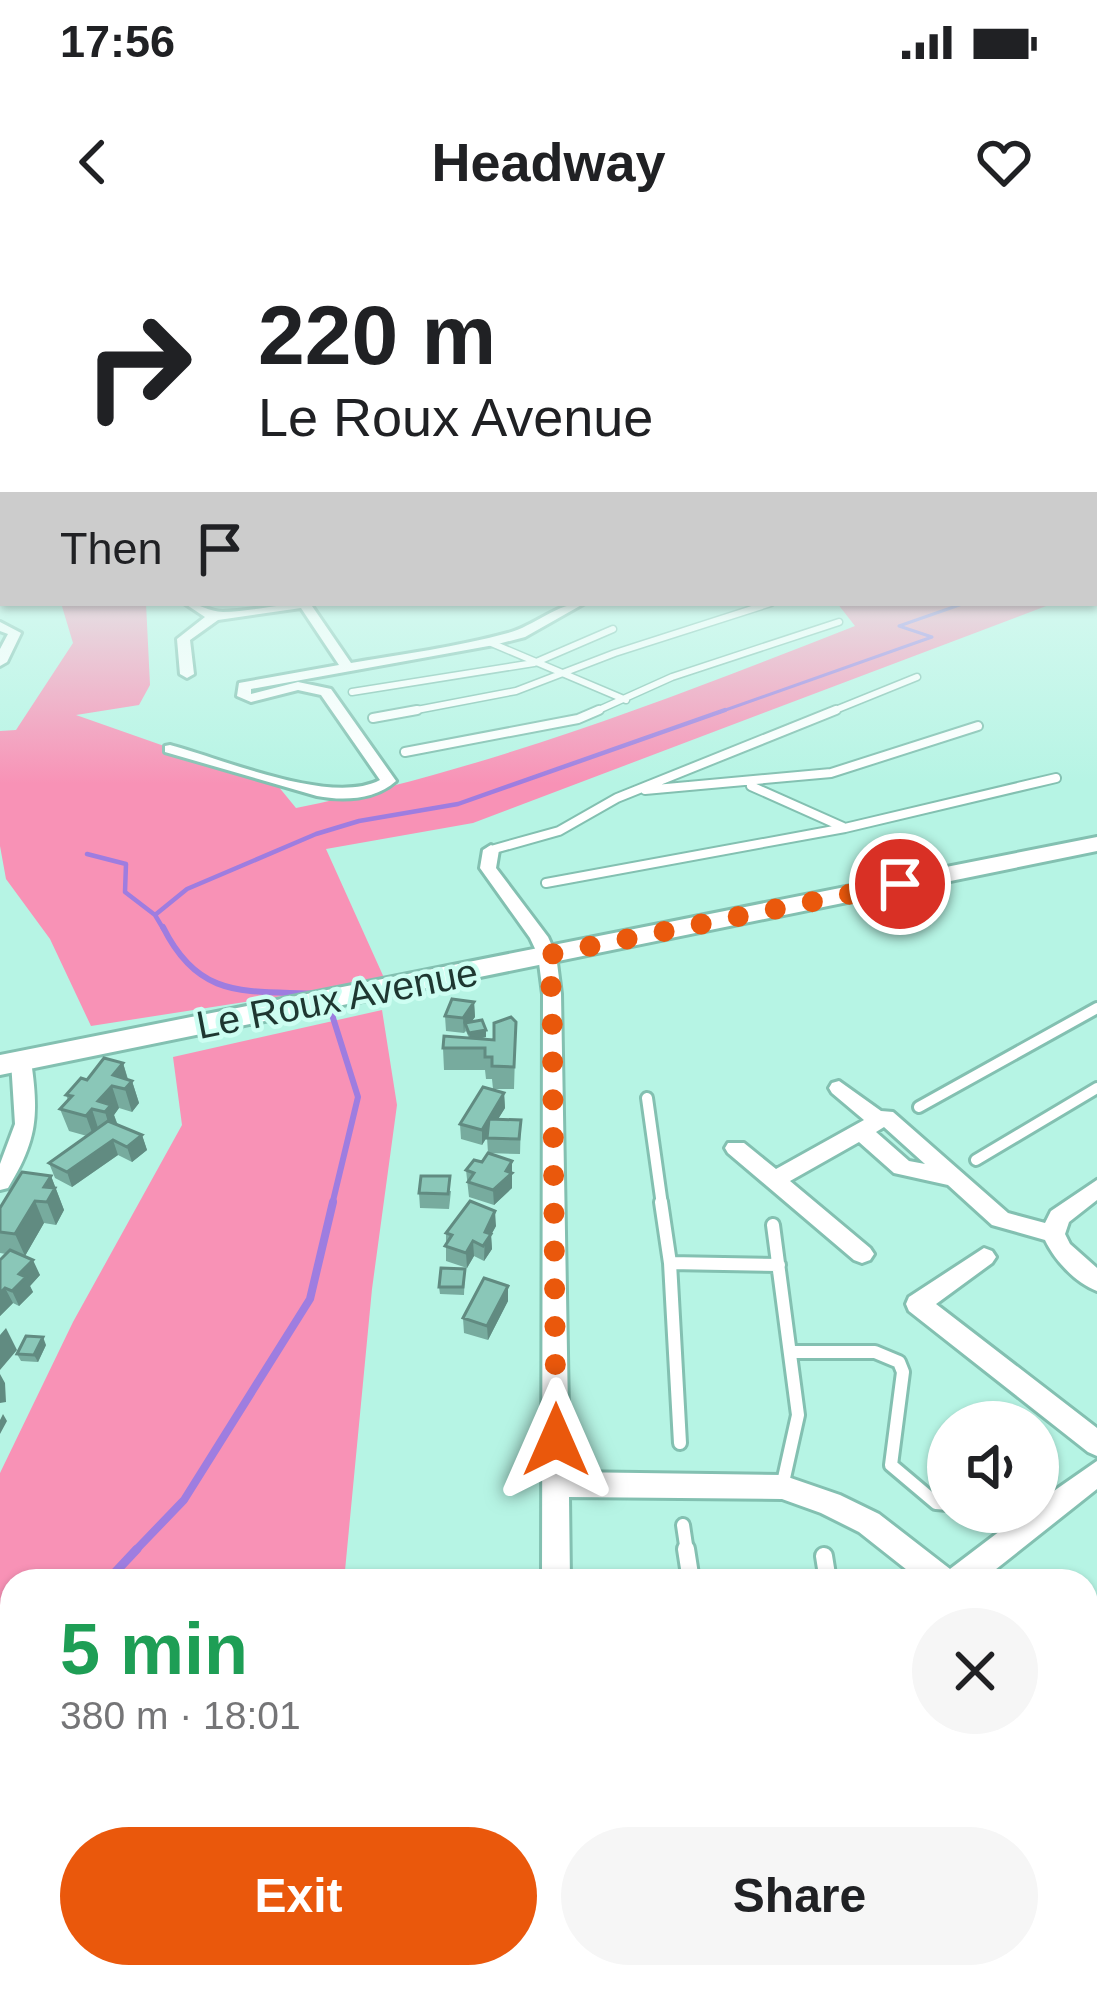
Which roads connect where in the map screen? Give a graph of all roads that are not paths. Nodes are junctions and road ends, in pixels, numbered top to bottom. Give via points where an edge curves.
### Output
1 (209, 621) edge
2 (317, 621) edge
3 (545, 621) edge
4 (715, 621) edge
5 (839, 622) dead end
6 (0, 626) edge
7 (613, 629) dead end
8 (489, 642) junction
9 (0, 662) edge
10 (534, 663) junction
11 (347, 667) junction
12 (187, 674) dead end
13 (565, 675) junction
14 (917, 677) dead end
15 (352, 692) dead end
16 (626, 700) junction
17 (373, 718) dead end
18 (979, 726) dead end
19 (170, 748) dead end
20 (405, 752) dead end
21 (1056, 778) dead end
22 (748, 784) junction
23 (636, 791) junction
24 (845, 828) junction
25 (1094, 847) edge
26 (491, 850) joint
27 (546, 883) dead end
28 (547, 955) junction
29 (1097, 1008) edge
30 (11, 1063) edge
31 (839, 1088) dead end
32 (1097, 1088) edge
33 (647, 1098) dead end
34 (919, 1107) dead end
35 (876, 1123) junction
36 (736, 1148) dead end
37 (976, 1160) dead end
38 (774, 1180) junction
39 (0, 1182) edge
40 (1097, 1189) edge
41 (773, 1225) dead end
42 (1053, 1234) junction
43 (862, 1254) dead end
44 (984, 1257) dead end
45 (670, 1263) junction
46 (778, 1265) junction
47 (1097, 1282) edge
48 (790, 1352) junction
49 (680, 1443) dead end
50 (1097, 1444) edge
51 (1097, 1473) edge
52 (556, 1484) junction
53 (782, 1487) junction
54 (927, 1495) edge
55 (683, 1525) dead end
56 (824, 1556) dead end
57 (556, 1569) edge
58 (689, 1569) edge
59 (826, 1569) edge
60 (929, 1569) edge
61 (973, 1569) edge

1 - 12 street via 183,639
2 - 11 street
3 - 8 street
4 - 13 lane
5 - 16 lane
6 - 9 street via 15,633
7 - 10 lane
8 - 10 lane
8 - 11 street
10 - 13 lane
10 - 15 lane
11 - 19 street via 246,683 242,693 251,698 298,686 326,692 387,784 322,793
13 - 16 lane
13 - 17 lane
14 - 23 lane
16 - 20 lane via 541,728
18 - 22 lane via 848,769
21 - 24 lane
22 - 23 lane
22 - 24 lane
23 - 26 lane via 559,831
24 - 27 lane
25 - 28 main road, Le Roux Avenue
26 - 28 street via 488,868
28 - 30 main road, Le Roux Avenue
28 - 52 street
29 - 34 lane
30 - 39 street via 27,1101 26,1139
31 - 35 street
32 - 37 lane
33 - 45 lane
35 - 38 street
35 - 42 street via 902,1167 958,1179 1000,1219
36 - 38 street
38 - 43 street
40 - 42 street via 1059,1217
41 - 46 lane
42 - 47 street
44 - 50 street via 918,1304
45 - 46 lane
45 - 49 lane
46 - 48 lane
48 - 53 lane via 798,1415
48 - 54 lane via 875,1352 899,1362 891,1465
51 - 61 street
52 - 53 street
52 - 57 street
53 - 60 street via 886,1529
55 - 58 lane
56 - 59 lane

